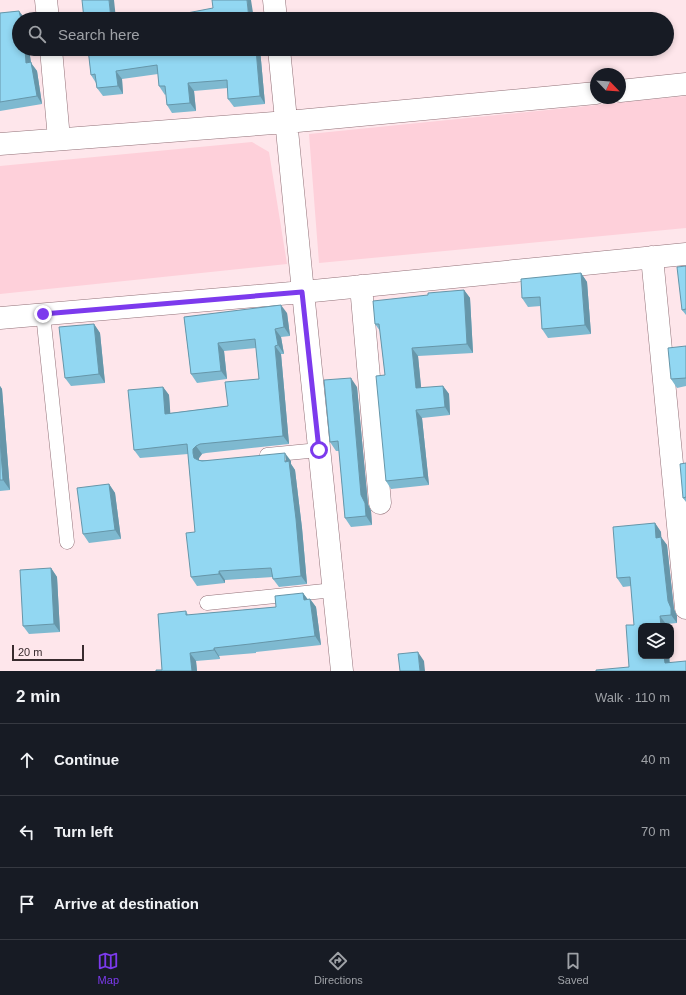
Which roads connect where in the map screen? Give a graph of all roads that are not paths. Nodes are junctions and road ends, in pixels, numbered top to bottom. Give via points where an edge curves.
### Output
1 (46, 0) edge
2 (274, 0) edge
3 (47, 12) edge
4 (275, 12) edge
5 (52, 56) edge
6 (280, 56) edge
7 (686, 84) edge
8 (626, 90) edge
9 (590, 94) edge
10 (287, 122) junction
11 (60, 139) junction
12 (0, 144) edge
13 (686, 254) edge
14 (652, 257) junction
15 (361, 286) junction
16 (302, 292) junction
17 (43, 314) junction
18 (0, 318) edge
19 (319, 450) junction
20 (252, 456) edge
21 (380, 503) dead end
22 (67, 542) dead end
23 (334, 590) junction
24 (207, 603) dead end
25 (686, 608) edge
26 (342, 671) edge

1 - 3 street
2 - 4 street
5 - 11 street
6 - 10 street
7 - 8 street
9 - 10 street
10 - 11 street
10 - 16 street
11 - 12 street
13 - 14 street
14 - 15 street
14 - 25 street
15 - 16 street
15 - 21 street
16 - 17 street
16 - 19 street
17 - 18 street
17 - 22 lane
19 - 20 lane
19 - 23 street
23 - 24 lane
23 - 26 street

